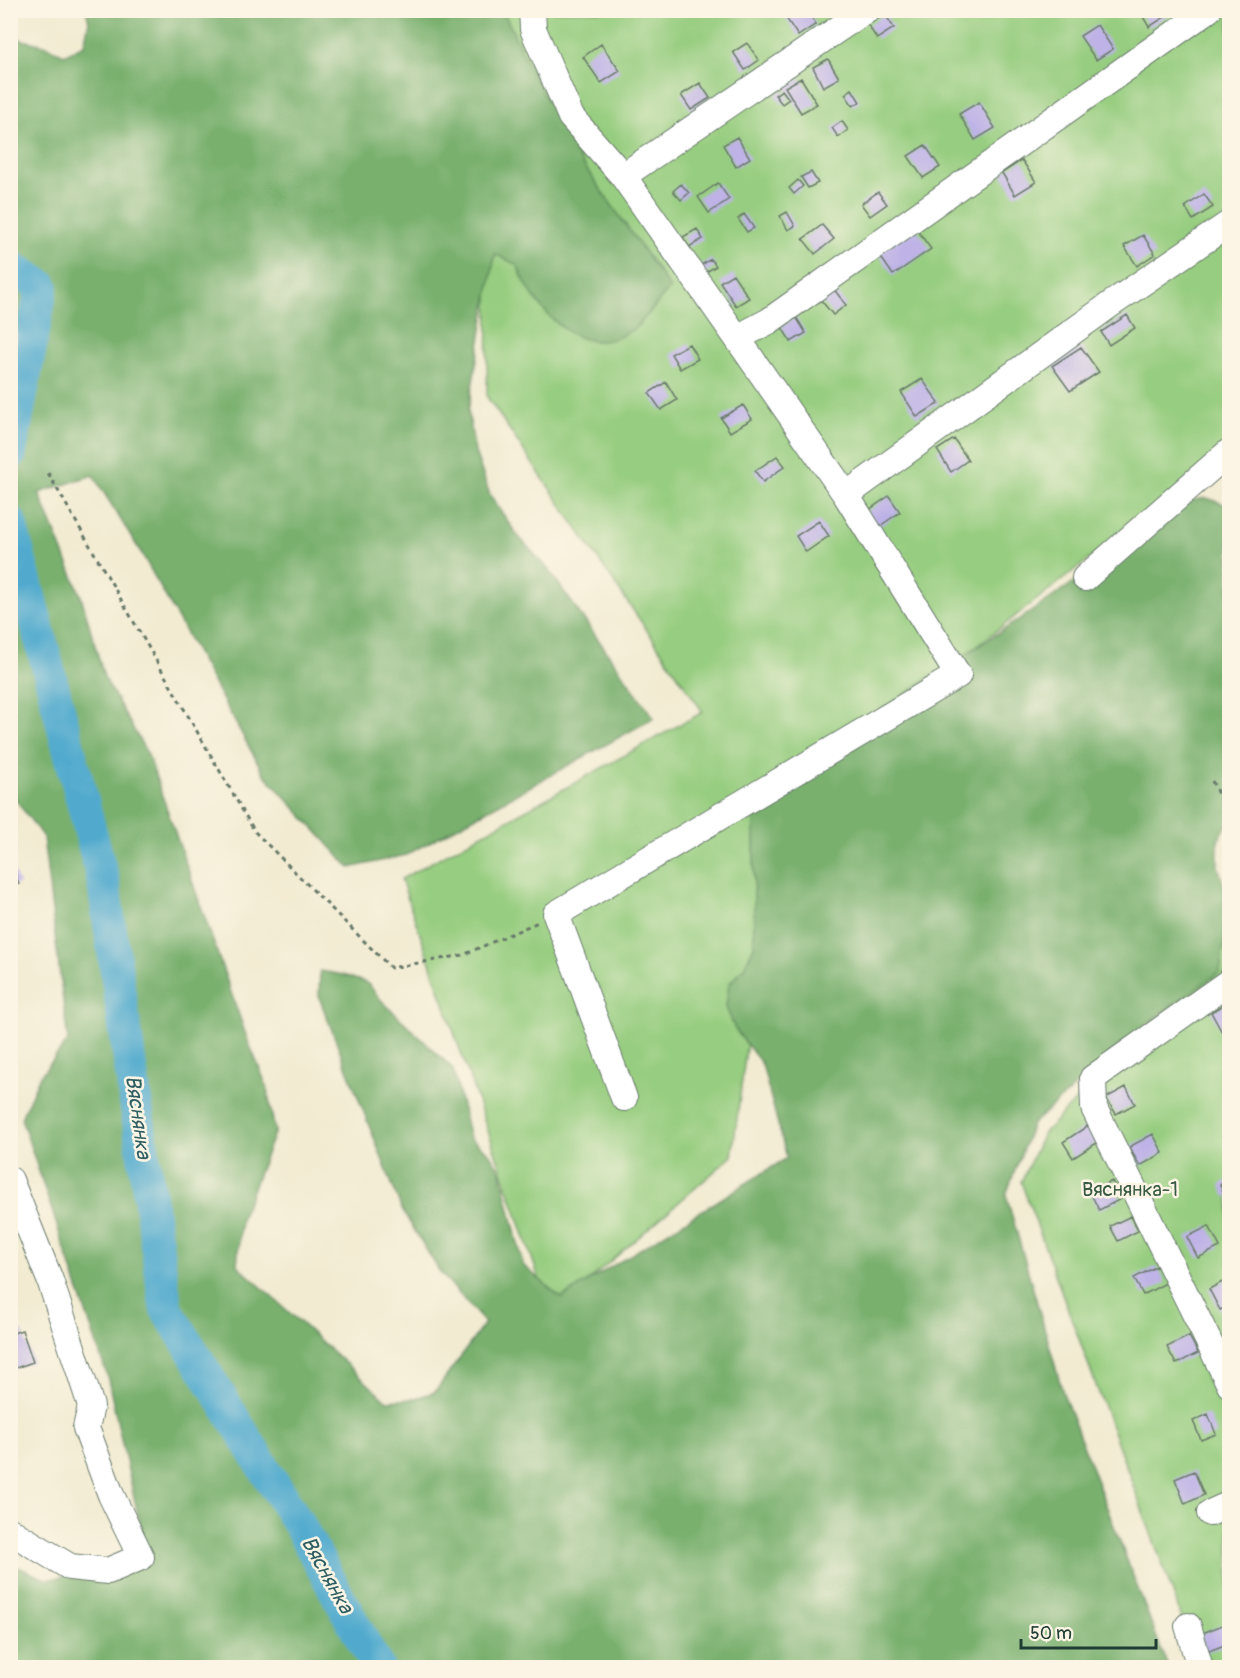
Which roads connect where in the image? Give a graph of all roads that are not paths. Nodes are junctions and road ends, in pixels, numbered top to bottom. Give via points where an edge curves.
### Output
1 (532, 10) edge
2 (866, 10) edge
3 (1208, 10) edge
4 (623, 176) junction
5 (1230, 223) edge
6 (737, 338) junction
7 (1230, 451) edge
8 (846, 495) junction
9 (1085, 578) dead end
10 (1230, 981) edge
11 (624, 1098) dead end
12 (10, 1180) edge
13 (1230, 1385) edge
14 (10, 1531) edge
15 (1188, 1626) dead end
16 (1200, 1668) edge

1 - 4 street via 532,29 572,117
2 - 4 street
3 - 6 street via 769,321
4 - 6 street
5 - 8 street
6 - 8 street
7 - 9 street
8 - 11 street via 958,675 556,914
10 - 13 street via 1093,1078 1094,1108
12 - 14 street via 50,1280 91,1406 86,1428 111,1495 141,1557 108,1571 70,1568
15 - 16 street

